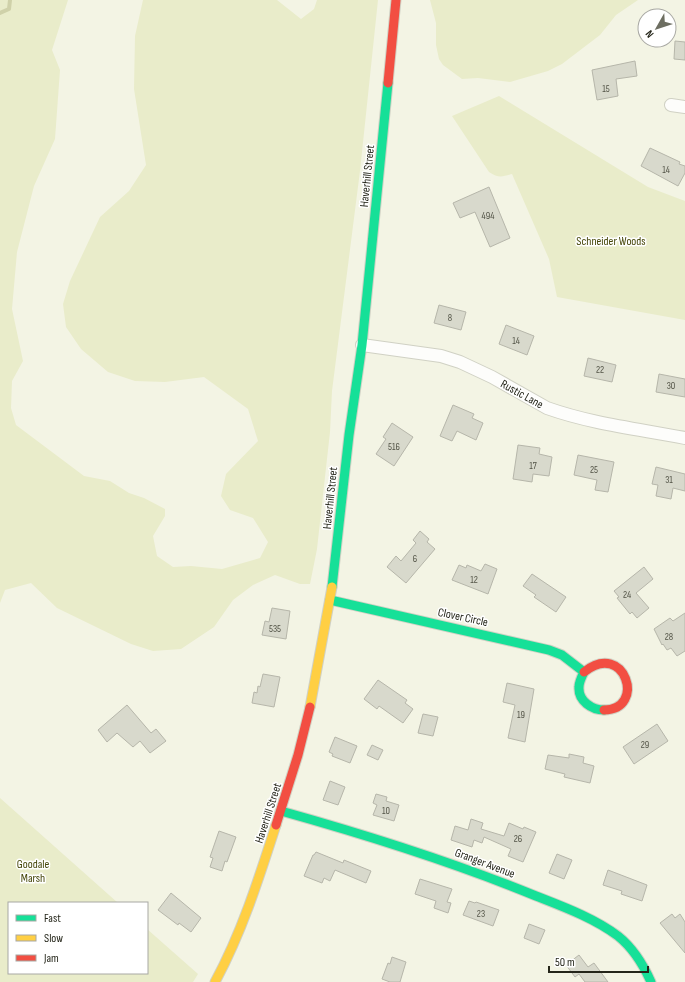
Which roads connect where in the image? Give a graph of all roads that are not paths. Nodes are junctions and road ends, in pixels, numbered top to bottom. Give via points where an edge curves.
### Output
1 (396, 0) edge
2 (671, 105) dead end
3 (685, 107) edge
4 (362, 345) junction
5 (685, 438) edge
6 (330, 600) junction
7 (584, 672) junction
8 (281, 811) junction
9 (215, 982) edge
10 (651, 982) edge

1 - 4 street, Haverhill Street
2 - 3 street
4 - 5 street, Rustic Lane via 441,356 474,368 547,408 592,421
4 - 6 street, Haverhill Street
6 - 7 street, Clover Circle via 530,644 562,655
6 - 8 street, Haverhill Street via 306,725
7 - 7 street via 592,665 602,662 617,666 628,684 627,694 622,703 605,712 595,710 586,704 580,691 580,681
8 - 9 street, Haverhill Street via 243,924
8 - 10 street, Granger Avenue via 453,863 595,923 624,940 646,970

